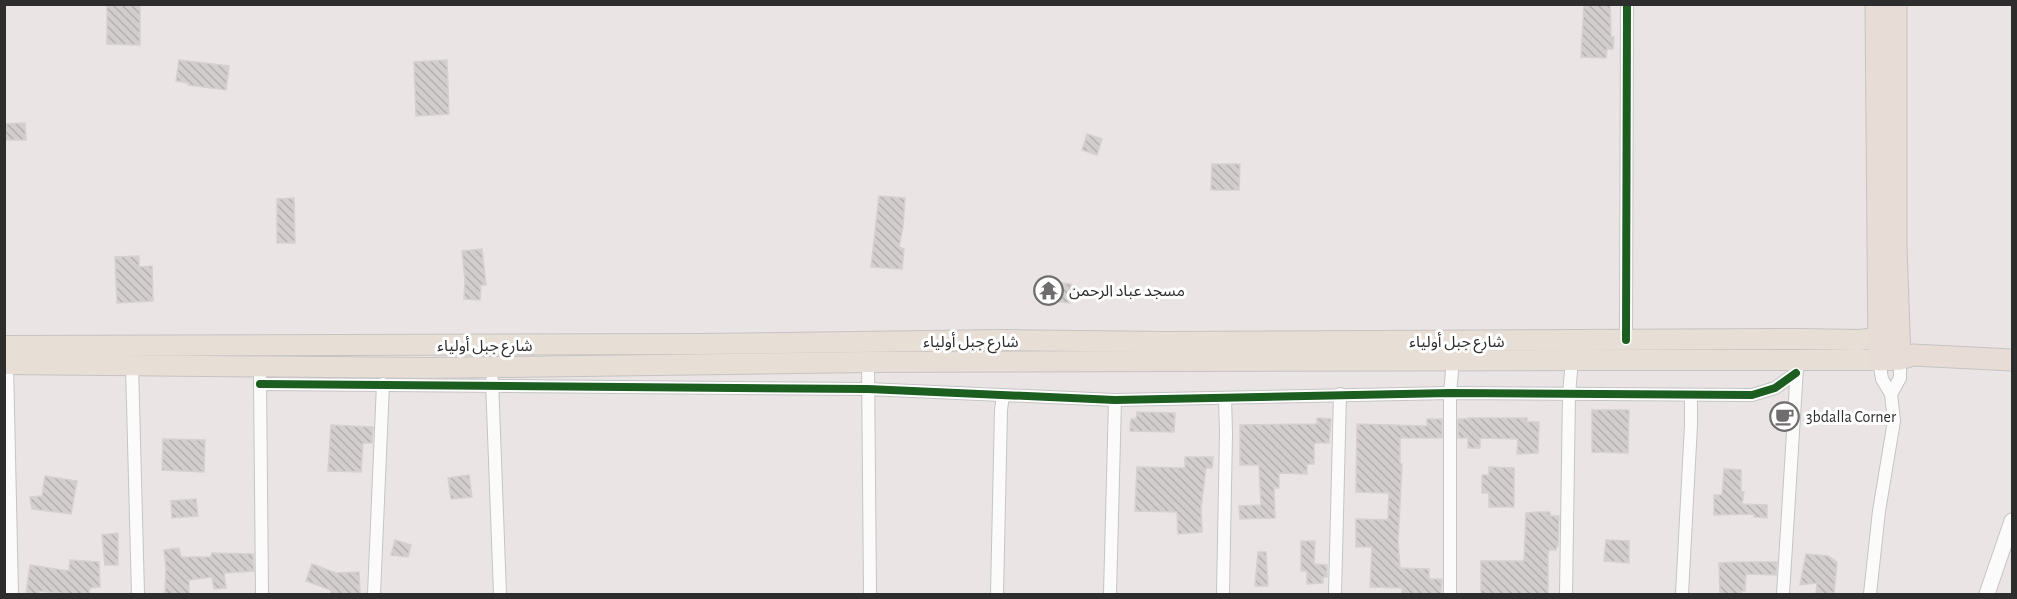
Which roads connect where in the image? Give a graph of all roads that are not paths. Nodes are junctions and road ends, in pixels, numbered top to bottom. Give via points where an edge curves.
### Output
1 (1627, 4) edge
2 (1876, 4) edge
3 (1896, 4) edge
4 (1900, 337) junction
5 (1878, 338) junction
6 (1626, 340) junction
7 (1931, 356) junction
8 (5, 358) edge
9 (1453, 360) junction
10 (1572, 360) junction
11 (1890, 360) junction
12 (2013, 360) edge
13 (868, 362) junction
14 (132, 366) junction
15 (1797, 367) junction
16 (259, 375) junction
17 (492, 376) junction
18 (383, 384) junction
19 (867, 389) junction
20 (1450, 393) junction
21 (1340, 394) junction
22 (1569, 394) junction
23 (1892, 394) junction
24 (1004, 395) junction
25 (1691, 395) junction
26 (1225, 398) junction
27 (1115, 400) junction
28 (2013, 521) edge
29 (12, 594) edge
30 (138, 594) edge
31 (262, 594) edge
32 (374, 594) edge
33 (500, 594) edge
34 (870, 594) edge
35 (997, 594) edge
36 (1110, 594) edge
37 (1223, 594) edge
38 (1335, 594) edge
39 (1450, 594) edge
40 (1566, 594) edge
41 (1682, 594) edge
42 (1783, 594) edge
43 (1870, 594) edge
44 (1987, 594) edge

1 - 6 street
2 - 5 highway
3 - 4 highway
4 - 5 highway, شارع جبل أولياء
4 - 7 highway via 1916,343
4 - 11 highway
5 - 6 main road, شارع جبل أولياء
5 - 11 highway
6 - 8 main road, شارع جبل أولياء via 1004,340
7 - 11 highway, شارع جبل أولياء
7 - 12 highway, شارع جبل أولياء
8 - 14 main road, شارع جبل أولياء
8 - 29 street
9 - 10 main road, شارع جبل أولياء
9 - 13 main road, شارع جبل أولياء
9 - 20 street
10 - 15 main road, شارع جبل أولياء
10 - 22 street
11 - 15 main road, شارع جبل أولياء
11 - 23 street via 1900,378
11 - 23 street via 1882,379
13 - 17 main road, شارع جبل أولياء
13 - 19 street
14 - 16 main road, شارع جبل أولياء
14 - 30 street
15 - 25 street via 1775,388 1752,395
15 - 42 street
16 - 17 main road, شارع جبل أولياء
16 - 18 street
16 - 31 street
17 - 18 street
17 - 19 street
17 - 33 street
18 - 32 street
19 - 24 street
19 - 34 street
20 - 21 street
20 - 22 street
20 - 39 street
21 - 26 street
21 - 38 street
22 - 25 street
22 - 40 street
23 - 43 street via 1893,430
24 - 27 street
24 - 35 street
25 - 41 street
26 - 27 street
26 - 37 street
27 - 36 street
28 - 44 street

